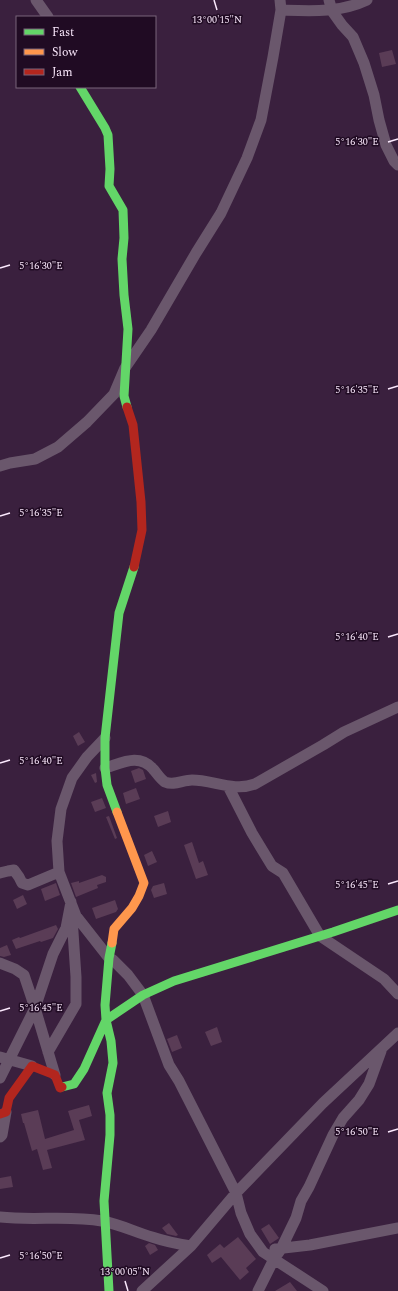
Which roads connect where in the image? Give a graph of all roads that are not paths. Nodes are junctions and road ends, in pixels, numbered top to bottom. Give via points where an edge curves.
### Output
1 (36, 0) edge
2 (367, 0) edge
3 (280, 5) edge
4 (331, 5) edge
5 (47, 16) edge
6 (81, 88) edge
7 (398, 165) edge
8 (125, 368) junction
9 (0, 466) edge
10 (398, 707) edge
11 (105, 738) junction
12 (105, 768) junction
13 (228, 786) junction
14 (59, 872) junction
15 (0, 873) edge
16 (71, 902) junction
17 (398, 910) edge
18 (320, 936) junction
19 (109, 958) junction
20 (0, 963) edge
21 (398, 994) edge
22 (143, 995) junction
23 (35, 1008) junction
24 (106, 1020) junction
25 (398, 1033) edge
26 (382, 1048) junction
27 (48, 1052) junction
28 (4, 1059) edge
29 (32, 1066) junction
30 (55, 1075) junction
31 (0, 1078) edge
32 (3, 1113) edge
33 (0, 1137) edge
34 (236, 1193) junction
35 (0, 1217) edge
36 (105, 1222) junction
37 (398, 1228) edge
38 (191, 1246) junction
39 (261, 1249) junction
40 (281, 1249) junction
41 (274, 1259) junction
42 (261, 1289) edge
43 (109, 1291) edge
44 (142, 1291) edge
45 (324, 1291) edge

1 - 5 street
2 - 4 street via 360,3
3 - 4 street via 307,11
3 - 8 street via 273,57 260,120 247,158 221,213 151,330
4 - 7 street via 342,25 353,37 364,63 386,145
6 - 8 street via 108,136 109,186 123,210 122,259 128,328
8 - 9 street via 114,394 58,447 36,459 10,462
8 - 11 street via 124,396 133,425 142,530 135,564 119,613
10 - 13 street via 344,732 255,784 247,787
11 - 12 street
11 - 14 street via 72,778 61,809 57,841
12 - 13 street via 139,760 147,763 164,782 174,784 191,780
12 - 19 street via 107,785 144,883 132,908 114,929
13 - 18 street via 272,866 283,873
14 - 15 street via 28,884 22,883 14,870
14 - 16 street
16 - 19 street via 76,916
16 - 23 street via 66,928 53,954
16 - 27 street via 76,1004
17 - 18 street
18 - 21 street via 384,979
18 - 22 street via 174,981
19 - 22 street via 128,975
19 - 24 street
20 - 23 street via 15,968 24,975
22 - 24 street
22 - 34 street via 169,1065
23 - 27 street
23 - 28 street
24 - 30 street via 84,1069 74,1084 60,1088
24 - 36 street via 113,1063 107,1092 110,1135 104,1201
25 - 26 street
26 - 34 street via 323,1103
26 - 40 street via 369,1084 333,1135
27 - 30 street
28 - 29 street
28 - 31 street
29 - 30 street
29 - 32 street via 9,1098
32 - 33 street
34 - 38 street
34 - 39 street via 250,1234
35 - 36 street via 73,1217
36 - 38 street
36 - 43 street
37 - 40 street
38 - 44 street
39 - 40 street
39 - 41 street
40 - 41 street
41 - 42 street
41 - 45 street

